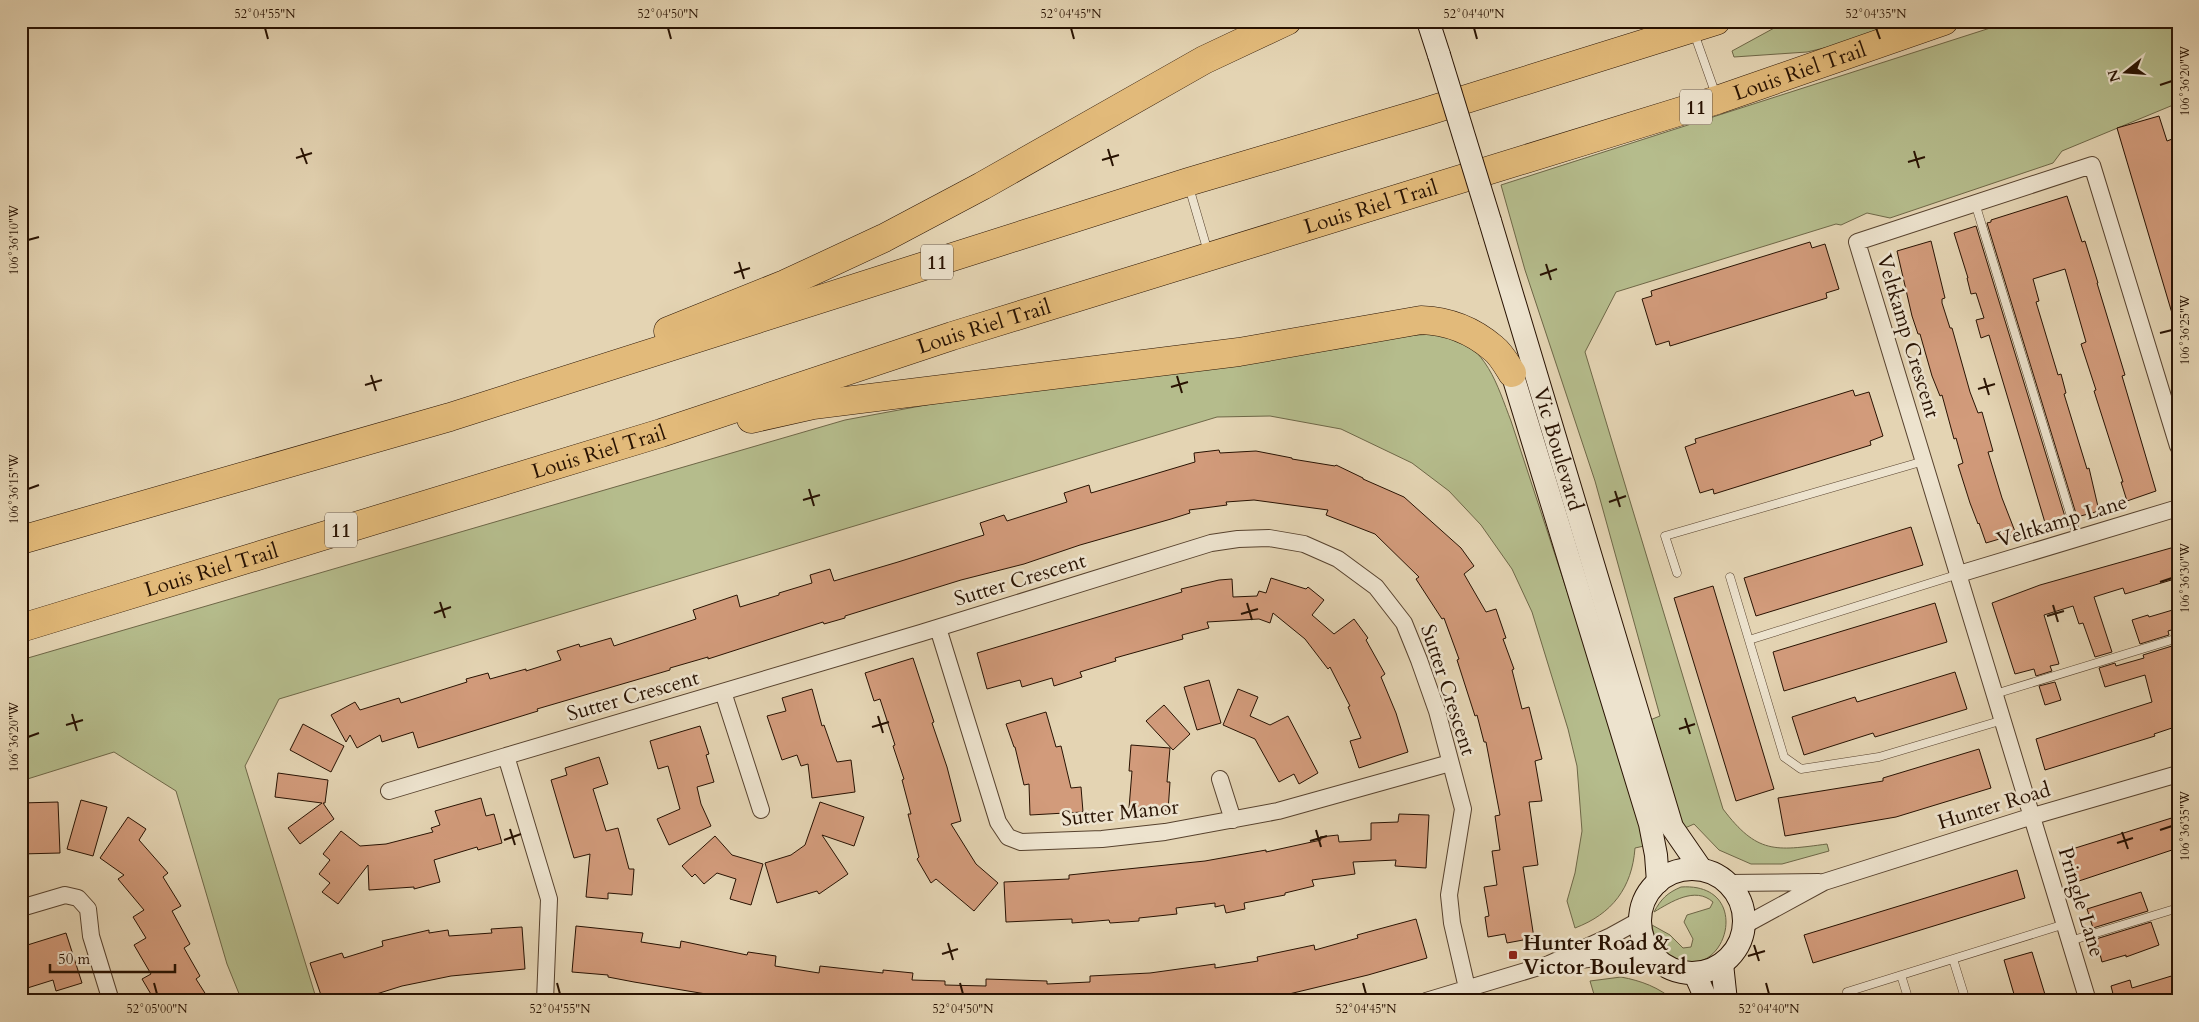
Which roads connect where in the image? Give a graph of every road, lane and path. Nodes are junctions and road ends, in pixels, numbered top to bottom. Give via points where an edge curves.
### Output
1 (1287, 21) edge
2 (1428, 21) edge
3 (1944, 21) edge
4 (1704, 25) edge
5 (1717, 100) junction
6 (1188, 182) junction
7 (1976, 204) junction
8 (1209, 256) junction
9 (1512, 373) joint
10 (450, 417) junction
11 (661, 433) junction
12 (2178, 446) edge
13 (1924, 461) junction
14 (2178, 508) edge
15 (2078, 538) junction
16 (21, 540) edge
17 (1676, 573) dead end
18 (1958, 574) junction
19 (1730, 577) dead end
20 (21, 628) edge
21 (938, 628) junction
22 (2178, 638) edge
23 (1749, 640) junction
24 (723, 692) junction
25 (1995, 694) junction
26 (2003, 720) junction
27 (506, 756) junction
28 (1450, 763) junction
29 (2178, 774) edge
30 (1220, 779) dead end
31 (389, 791) dead end
32 (761, 810) dead end
33 (2032, 816) junction
34 (1233, 820) junction
35 (1701, 869) junction
36 (1658, 882) junction
37 (1824, 882) junction
38 (1728, 883) junction
39 (21, 908) edge
40 (2178, 908) edge
41 (1640, 920) junction
42 (2065, 924) junction
43 (1745, 925) junction
44 (2070, 941) junction
45 (1656, 959) junction
46 (1954, 959) junction
47 (1550, 964) junction
48 (1722, 964) junction
49 (1695, 974) junction
50 (1901, 975) junction
51 (1469, 995) edge
52 (111, 1001) edge
53 (545, 1001) edge
54 (1426, 1001) edge
55 (1707, 1001) edge
56 (1726, 1001) edge
57 (1849, 1001) edge
58 (1909, 1001) edge
59 (1966, 1001) edge
60 (2088, 1001) edge

1 - 10 highway via 1204,60 884,238 785,284
2 - 35 street, Vic Boulevard, bridge via 1672,828
3 - 5 highway, Louis Riel Trail / 11
4 - 5 lane
4 - 6 highway, 11
5 - 8 highway, Louis Riel Trail / 11
6 - 8 lane
6 - 10 highway, 11
7 - 12 street, Veltkamp Crescent via 2092,165
7 - 13 street, Veltkamp Crescent via 1857,242
7 - 15 lane
8 - 11 highway, Louis Riel Trail / 11 via 952,336
9 - 11 highway via 1494,348 1464,328 1442,321 1421,320 1239,352 813,406 694,432
9 - 36 street, Vic Boulevard via 1650,824
10 - 16 highway, 11
11 - 20 highway, Louis Riel Trail / 11
13 - 17 lane via 1665,536
13 - 18 street, Veltkamp Crescent
14 - 15 street, Veltkamp Lane
15 - 18 street, Veltkamp Lane
18 - 23 lane
18 - 25 street, Veltkamp Crescent
19 - 23 lane
21 - 24 street, Sutter Crescent
21 - 28 street, Sutter Crescent via 1211,542 1269,538 1304,544 1338,559 1376,586 1404,624 1437,711
21 - 34 street, Sutter Manor via 998,822 1008,837 1020,842 1102,839
22 - 25 lane
23 - 26 lane via 1784,757 1801,769 1879,758
24 - 27 street, Sutter Crescent
24 - 32 street
25 - 26 street, Veltkamp Crescent
26 - 33 street, Veltkamp Crescent
27 - 31 street, Sutter Crescent
27 - 53 street via 549,899
28 - 34 street, Sutter Manor via 1278,811
28 - 51 street, Sutter Crescent via 1463,809 1449,895 1452,923
29 - 33 street, Hunter Road
30 - 34 street
33 - 37 street, Hunter Road
33 - 42 street, Pringle Lane
35 - 36 street via 1678,871
35 - 38 street
36 - 41 street via 1645,899
37 - 38 street, Hunter Road
37 - 43 street, Hunter Road
38 - 43 street via 1738,895
39 - 52 street via 65,895 78,898 88,909 91,936
40 - 44 lane
41 - 45 street via 1644,941
41 - 47 street
42 - 44 street, Pringle Lane
42 - 46 lane
43 - 48 street via 1742,940 1734,954
44 - 60 street, Pringle Lane
45 - 47 street via 1615,955
45 - 49 street via 1668,968
46 - 50 lane
46 - 59 lane
47 - 51 street
48 - 49 street
48 - 56 street
49 - 55 street
50 - 57 lane via 1846,992
50 - 58 lane
51 - 54 street

